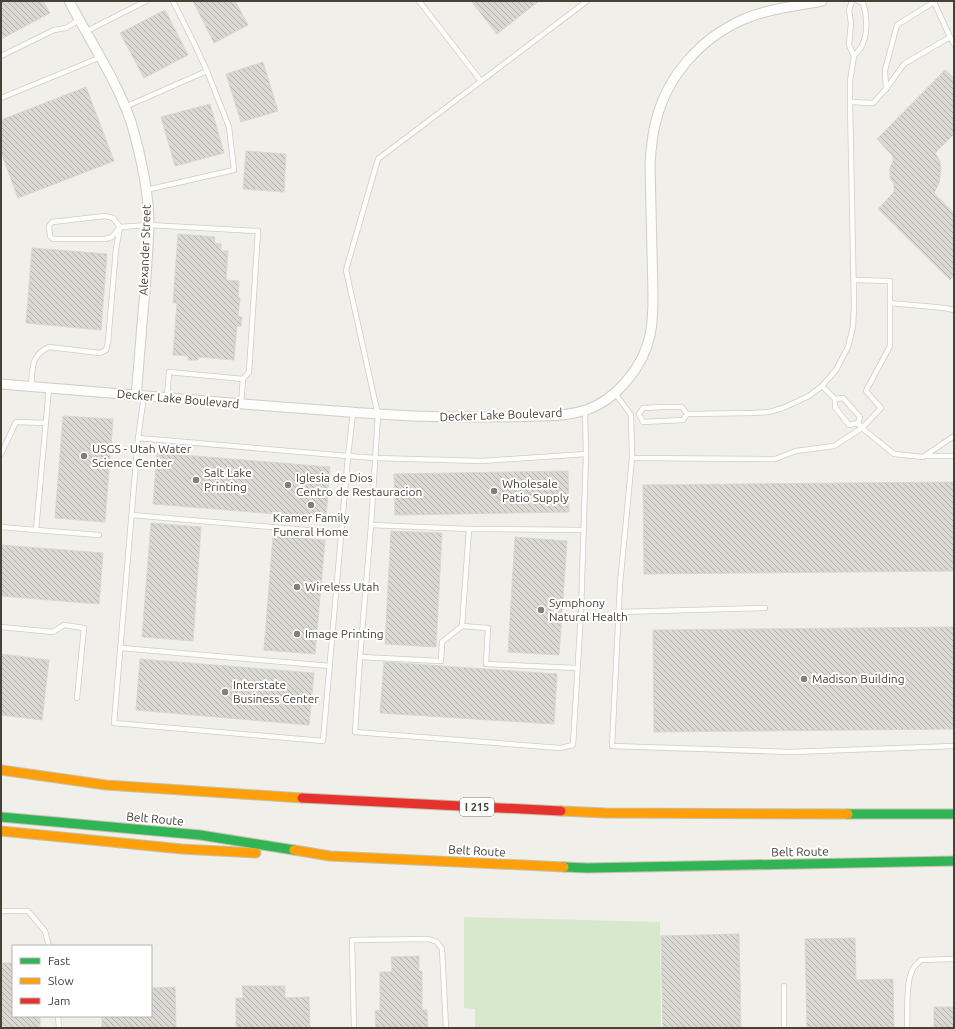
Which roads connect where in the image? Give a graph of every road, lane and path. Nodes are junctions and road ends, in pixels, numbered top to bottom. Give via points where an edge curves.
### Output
1 (69, 1) edge
2 (146, 1) edge
3 (173, 1) edge
4 (419, 1) edge
5 (587, 1) edge
6 (822, 1) edge
7 (852, 1) edge
8 (858, 1) edge
9 (79, 20) junction
10 (85, 32) junction
11 (950, 37) junction
12 (954, 44) edge
13 (1, 56) edge
14 (854, 56) junction
15 (101, 57) junction
16 (207, 71) junction
17 (481, 81) junction
18 (886, 89) junction
19 (1, 98) edge
20 (850, 102) junction
21 (125, 107) junction
22 (146, 190) junction
23 (149, 225) junction
24 (120, 227) junction
25 (854, 280) junction
26 (890, 303) junction
27 (954, 310) edge
28 (243, 379) junction
29 (1, 384) edge
30 (31, 386) junction
31 (822, 386) junction
32 (49, 388) junction
33 (615, 393) junction
34 (140, 396) junction
35 (167, 398) junction
36 (835, 399) junction
37 (241, 404) junction
38 (585, 410) junction
39 (353, 413) junction
40 (639, 414) junction
41 (687, 414) junction
42 (378, 415) junction
43 (631, 415) junction
44 (858, 422) junction
45 (46, 423) junction
46 (862, 428) junction
47 (954, 436) edge
48 (138, 438) junction
49 (1, 454) edge
50 (586, 454) junction
51 (348, 456) junction
52 (925, 456) junction
53 (954, 456) edge
54 (375, 458) junction
55 (632, 458) junction
56 (132, 515) junction
57 (371, 525) junction
58 (1, 527) edge
59 (469, 529) junction
60 (36, 530) junction
61 (583, 530) junction
62 (341, 533) junction
63 (99, 536) dead end
64 (765, 608) dead end
65 (619, 612) junction
66 (462, 626) junction
67 (1, 627) edge
68 (121, 648) junction
69 (360, 657) junction
70 (330, 666) junction
71 (578, 668) junction
72 (77, 698) dead end
73 (954, 746) edge
74 (1, 770) edge
75 (954, 814) edge
76 (1, 817) edge
77 (1, 831) edge
78 (330, 856) junction
79 (954, 862) edge
80 (1, 911) edge
81 (49, 945) edge
82 (954, 959) edge
83 (784, 986) dead end
84 (58, 1017) edge
85 (59, 1028) edge
86 (354, 1028) edge
87 (446, 1028) edge
88 (784, 1028) edge
89 (907, 1028) edge

1 - 9 street, Alexander Street
2 - 10 lane
3 - 16 lane
4 - 17 lane
5 - 17 lane
6 - 33 street, Decker Lake Boulevard via 762,13 721,31 694,54 672,82 656,120 651,150 653,317 650,337 645,353 632,374
7 - 14 lane via 849,10 849,45
8 - 14 lane via 866,10 867,23 863,44
9 - 10 street, Alexander Street
9 - 13 lane
10 - 15 street, Alexander Street
11 - 12 lane
11 - 18 lane via 904,64
11 - 18 lane via 934,2 897,25 885,70
14 - 20 lane
15 - 19 lane
15 - 21 street, Alexander Street
16 - 21 lane
16 - 22 lane via 229,127 234,170
17 - 42 lane via 378,159 346,270
18 - 20 lane via 873,104
20 - 25 lane
21 - 22 street, Alexander Street
22 - 23 street, Alexander Street
23 - 24 lane
23 - 28 lane via 258,231 249,372
23 - 34 street, Alexander Street
24 - 24 lane via 112,237 105,239 53,239 49,226 52,222 105,216 113,218
24 - 30 lane via 106,350 100,353 49,347 42,350 34,360
25 - 26 lane via 890,281
25 - 31 lane via 853,327 848,347 836,370
26 - 27 lane
26 - 46 lane via 890,346 866,391 881,408
28 - 35 lane via 169,372
28 - 37 lane
29 - 30 street, Decker Lake Boulevard
30 - 32 street, Decker Lake Boulevard
31 - 36 lane
31 - 41 lane via 809,396 769,412
32 - 34 street, Decker Lake Boulevard
32 - 45 lane
33 - 38 street, Decker Lake Boulevard
33 - 43 lane
34 - 35 street, Decker Lake Boulevard
34 - 48 lane
35 - 37 street, Decker Lake Boulevard
36 - 44 lane via 843,398 860,417
36 - 44 lane via 835,407 849,425
37 - 39 street, Decker Lake Boulevard
38 - 42 street, Decker Lake Boulevard via 560,416 529,417 442,418
38 - 50 lane
39 - 42 street, Decker Lake Boulevard
39 - 51 lane
40 - 41 lane via 643,408 682,407
40 - 41 lane via 643,422 683,420
40 - 43 lane
42 - 54 lane
43 - 55 lane
44 - 46 lane
45 - 49 lane via 16,422
45 - 60 lane
46 - 52 lane via 894,454
46 - 55 lane via 834,446 796,451 775,459
47 - 52 lane
48 - 51 lane
48 - 56 lane
50 - 54 lane via 482,461
50 - 61 lane
51 - 54 lane
51 - 62 lane
52 - 53 lane
54 - 57 lane
55 - 65 lane
56 - 62 lane
56 - 68 lane
57 - 59 lane
57 - 69 lane
58 - 60 lane
59 - 61 lane
59 - 66 lane
60 - 63 lane
61 - 71 lane
62 - 70 lane
64 - 65 lane
65 - 73 lane via 612,746 790,752
66 - 69 lane via 442,642 441,661
66 - 71 lane via 488,628 486,664
67 - 72 lane via 53,632 64,625 84,628
68 - 70 lane
68 - 70 lane via 114,723 323,741
69 - 71 lane via 355,732 560,748 573,745
74 - 75 highway, I 215 via 106,785 264,796 605,813
76 - 78 highway, Belt Route via 200,835
77 - 78 highway via 182,849
78 - 79 highway, Belt Route via 588,868
80 - 81 lane via 28,911 46,931
82 - 89 lane via 921,960 914,967 908,988
83 - 88 lane
84 - 85 lane
86 - 87 lane via 352,940 429,939 437,942 442,949

